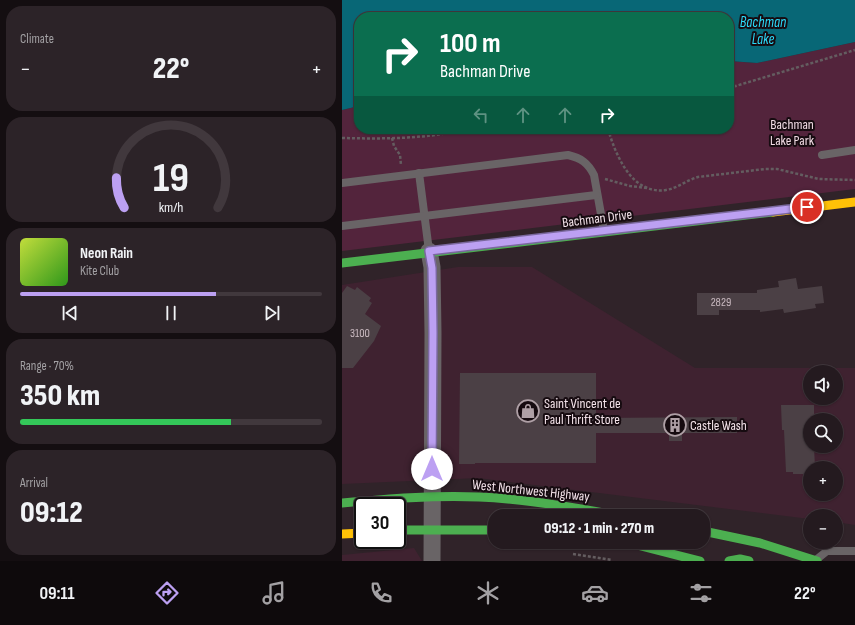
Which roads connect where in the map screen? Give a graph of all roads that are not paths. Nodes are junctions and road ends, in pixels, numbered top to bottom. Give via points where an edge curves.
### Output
1 (855, 150) edge
2 (822, 156) dead end
3 (419, 174) junction
4 (342, 183) edge
5 (596, 195) junction
6 (855, 202) edge
7 (424, 216) junction
8 (342, 226) edge
9 (604, 231) junction
10 (429, 251) junction
11 (342, 263) edge
12 (432, 496) junction
13 (342, 503) edge
14 (577, 509) edge
15 (432, 529) junction
16 (406, 530) edge
17 (488, 530) edge
18 (710, 532) edge
19 (354, 533) edge
20 (342, 534) edge
21 (654, 549) edge
22 (855, 551) edge
23 (432, 561) edge
24 (700, 561) edge
25 (729, 561) edge
26 (749, 561) edge
27 (816, 561) edge

1 - 2 lane
3 - 4 lane
3 - 5 lane via 568,156 576,157 590,167 594,175
3 - 7 lane
5 - 7 lane
5 - 9 lane
6 - 9 main road, Bachman Drive
7 - 8 lane
7 - 10 lane
9 - 10 main road, Bachman Drive
10 - 11 main road, Bachman Drive
10 - 12 street via 432,268 433,333
12 - 13 main road, West Northwest Highway
12 - 14 main road, West Northwest Highway via 527,501
12 - 15 street
15 - 16 main road
15 - 17 main road
15 - 23 street
18 - 27 main road via 760,543
19 - 20 main road
21 - 24 main road
22 - 27 lane via 827,551
25 - 26 main road

